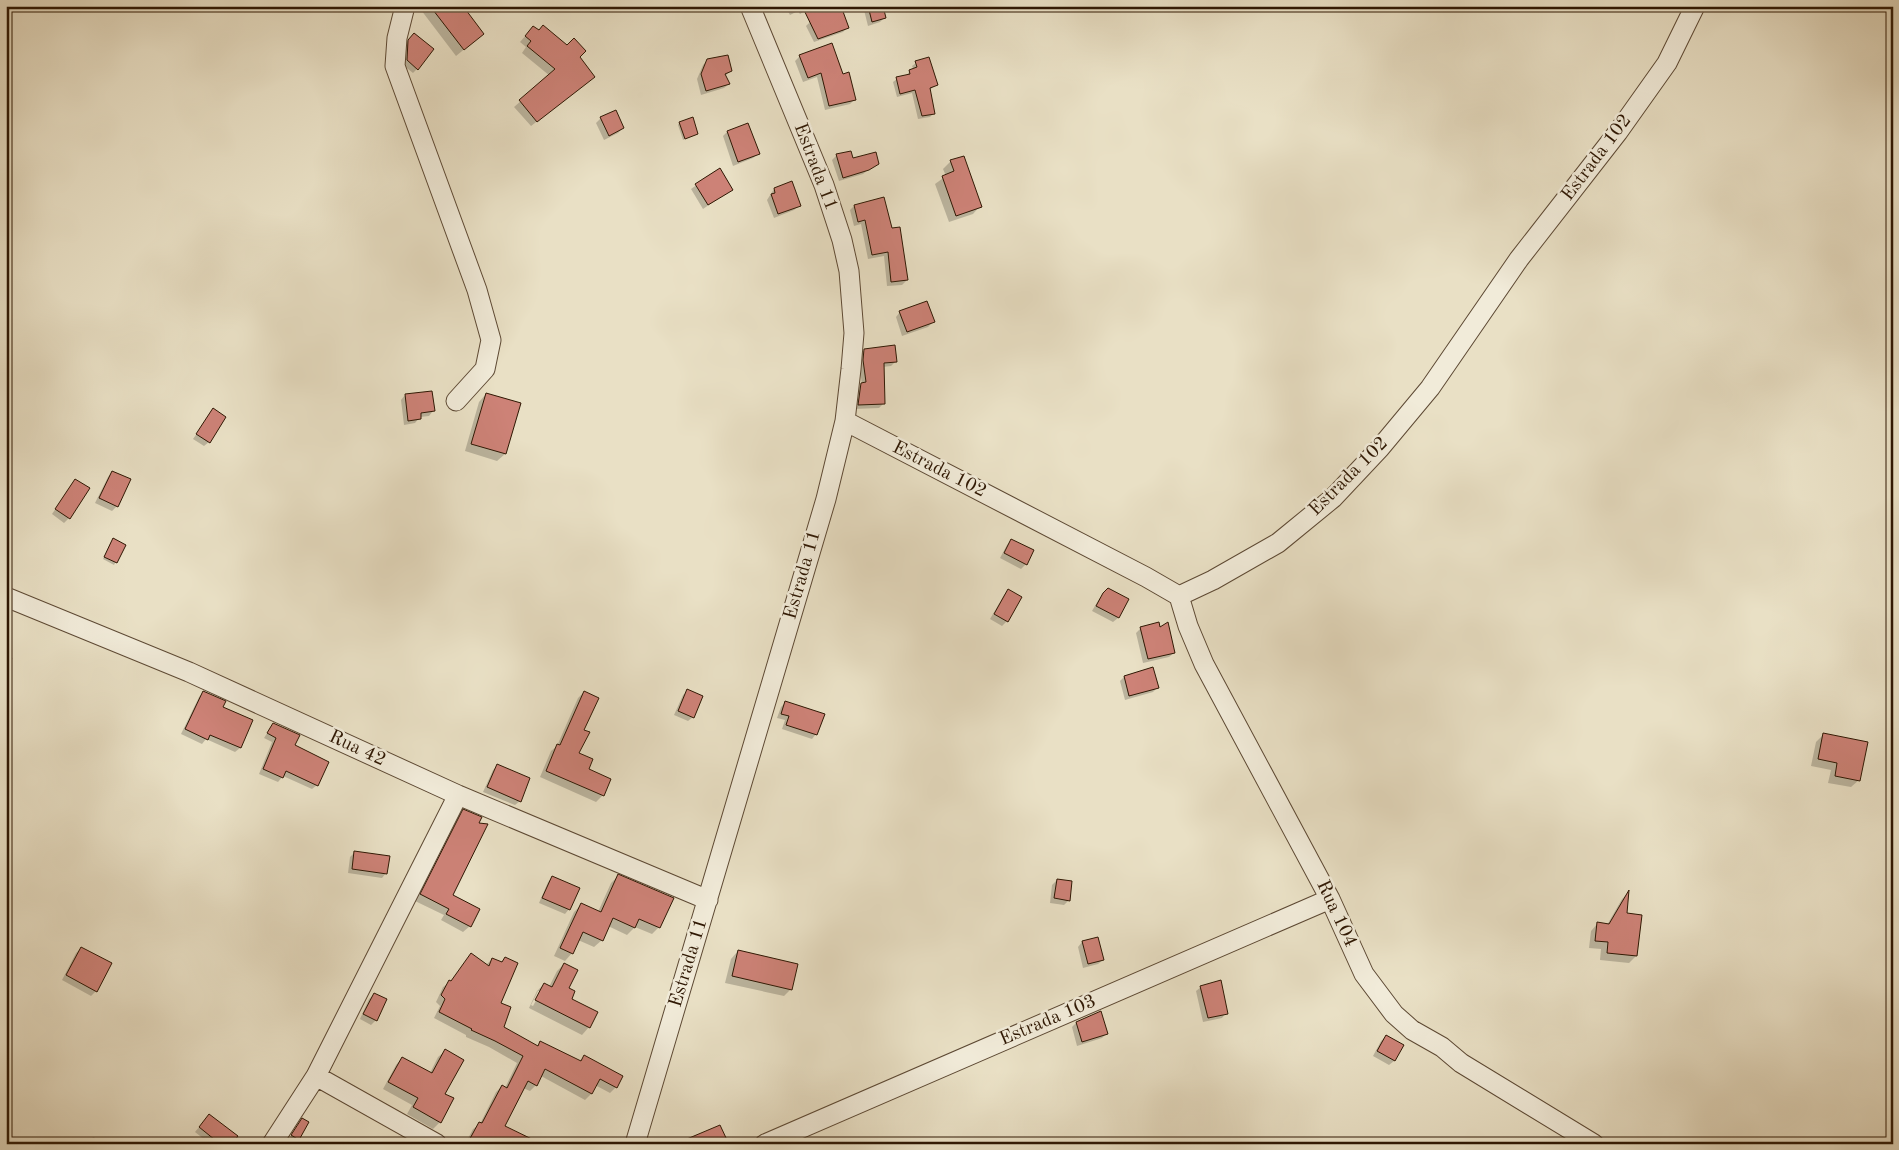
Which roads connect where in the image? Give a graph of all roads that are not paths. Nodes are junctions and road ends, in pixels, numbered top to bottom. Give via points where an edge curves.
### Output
1 (405, 6) edge
2 (750, 6) edge
3 (1695, 6) edge
4 (456, 401) dead end
5 (845, 421) junction
6 (1179, 596) junction
7 (6, 597) edge
8 (458, 795) junction
9 (1330, 899) junction
10 (708, 900) junction
11 (316, 1076) junction
12 (272, 1144) edge
13 (437, 1144) edge
14 (635, 1144) edge
15 (765, 1144) edge
16 (1594, 1144) edge

1 - 4 street via 397,38 395,66 477,290 491,340 485,369
2 - 5 street, Estrada 11 via 824,185 842,240 854,333
3 - 6 street, Estrada 102 via 1667,62 1618,132 1519,258 1430,388 1380,448 1333,498 1278,542
5 - 6 street, Estrada 102
5 - 10 street, Estrada 11 via 826,500
6 - 9 street, Rua 104 via 1204,664
7 - 8 street, Rua 42 via 189,672
8 - 10 street, Rua 42
8 - 11 street
9 - 15 street, Estrada 103
9 - 16 street, Rua 104 via 1364,974 1394,1014 1461,1064
10 - 14 street, Estrada 11
11 - 12 street
11 - 13 street

